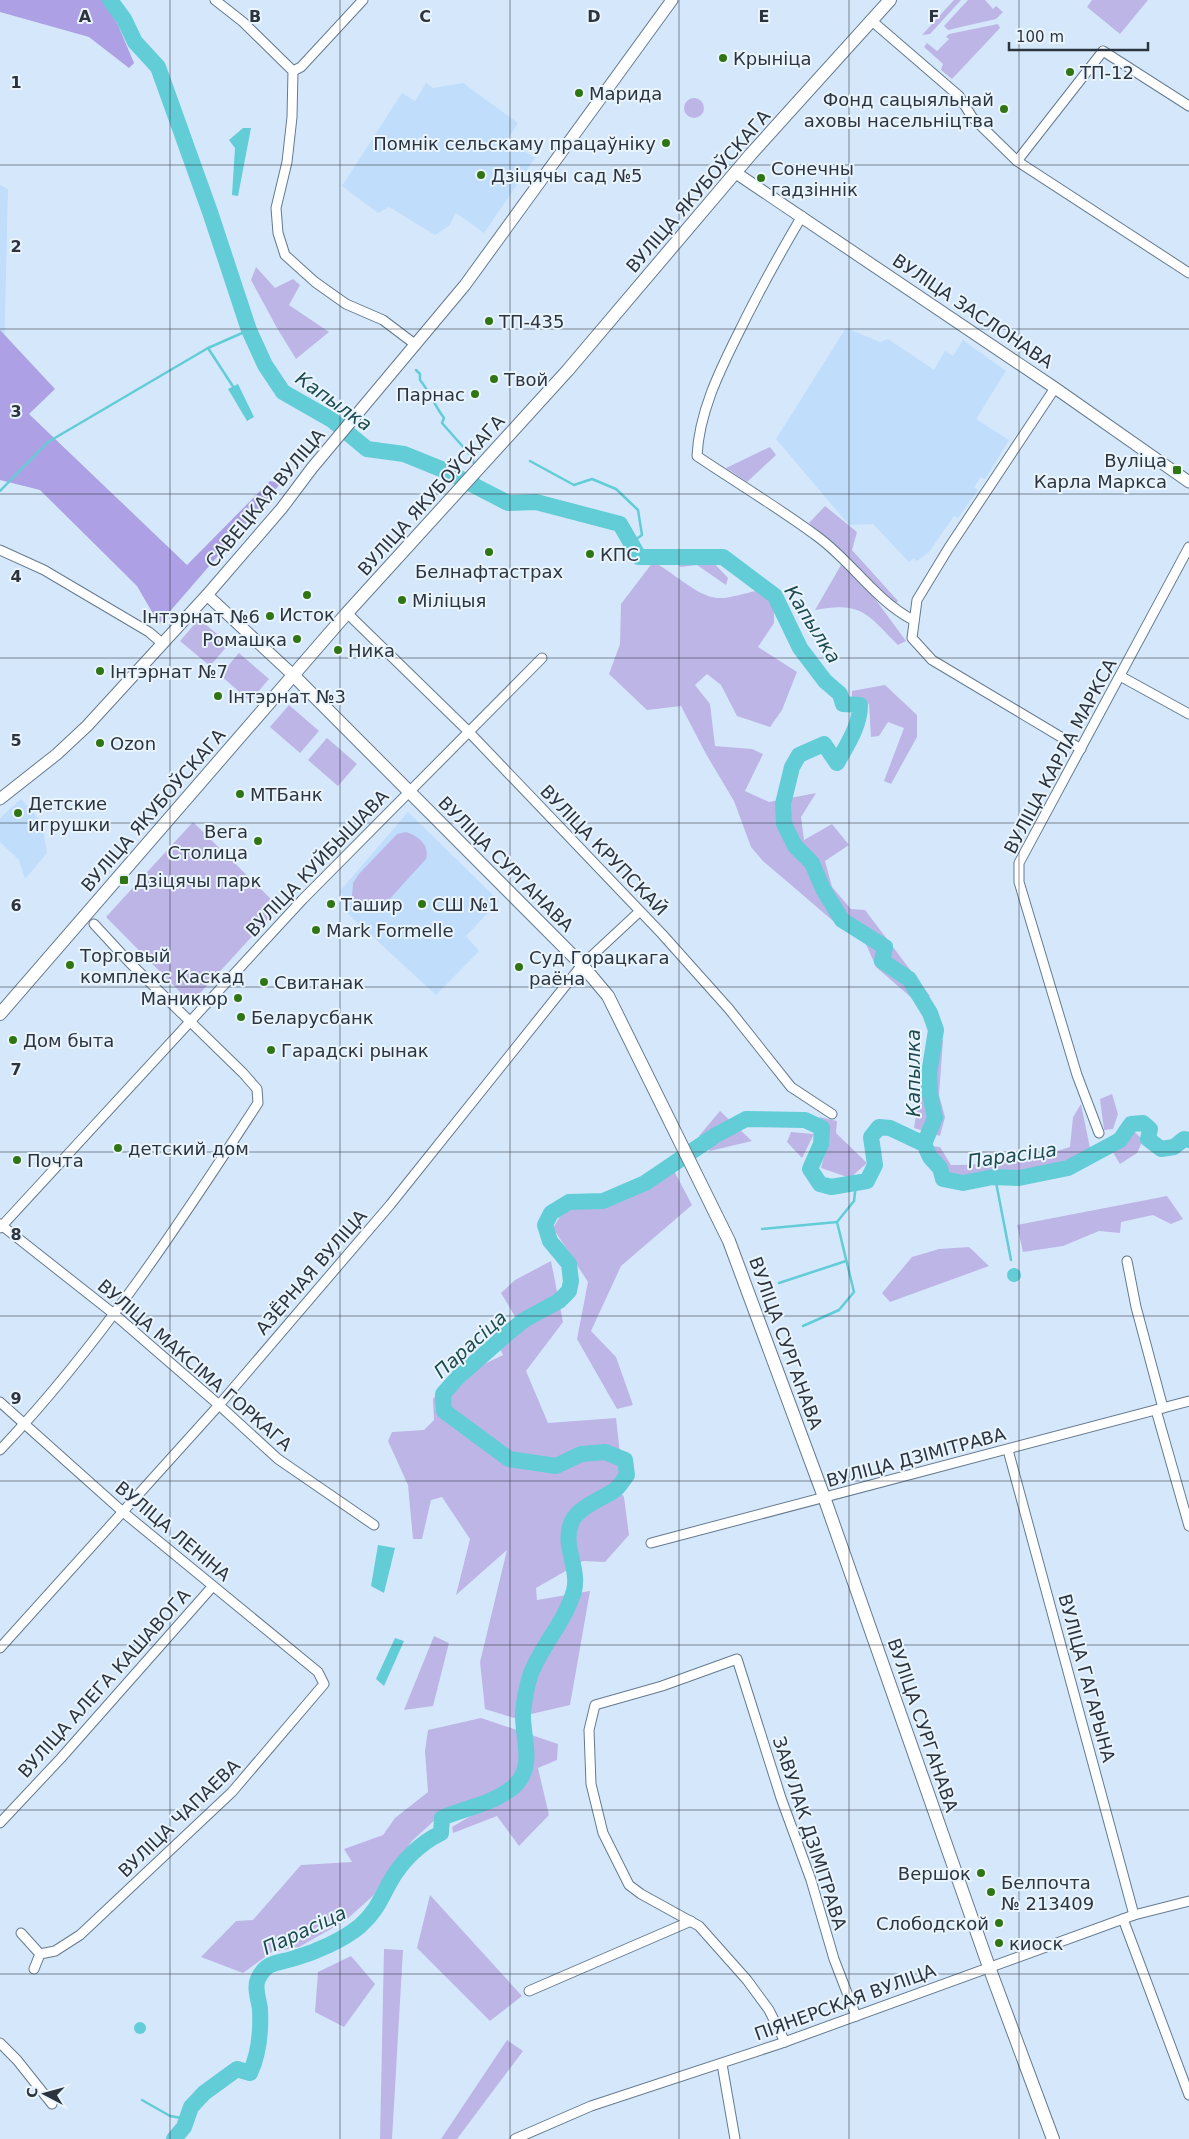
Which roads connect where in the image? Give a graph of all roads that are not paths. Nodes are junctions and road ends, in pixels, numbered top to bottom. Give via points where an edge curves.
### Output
1 (215, 0) edge
2 (363, 0) edge
3 (672, 0) edge
4 (890, 0) edge
5 (872, 21) junction
6 (293, 70) junction
7 (1189, 106) edge
8 (1017, 161) junction
9 (736, 172) junction
10 (802, 216) junction
11 (1189, 273) edge
12 (416, 346) junction
13 (1055, 388) junction
14 (1189, 482) edge
15 (1189, 546) edge
16 (0, 550) edge
17 (207, 595) junction
18 (347, 613) junction
19 (913, 620) junction
20 (163, 644) junction
21 (542, 658) dead end
22 (293, 675) junction
23 (1120, 676) junction
24 (1189, 714) edge
25 (468, 731) junction
26 (1081, 750) junction
27 (408, 791) junction
28 (0, 799) edge
29 (639, 912) junction
30 (94, 924) dead end
31 (582, 965) junction
32 (0, 1014) edge
33 (191, 1022) junction
34 (832, 1114) dead end
35 (1099, 1133) dead end
36 (1, 1226) edge
37 (1127, 1261) dead end
38 (114, 1314) junction
39 (1189, 1401) edge
40 (0, 1402) edge
41 (219, 1404) junction
42 (1160, 1409) junction
43 (25, 1424) junction
44 (0, 1450) edge
45 (1008, 1450) junction
46 (824, 1497) junction
47 (123, 1512) junction
48 (374, 1525) dead end
49 (1189, 1526) edge
50 (651, 1543) dead end
51 (212, 1587) junction
52 (0, 1648) edge
53 (324, 1684) joint
54 (0, 1823) edge
55 (1189, 1901) edge
56 (1134, 1915) junction
57 (1123, 1919) junction
58 (691, 1921) junction
59 (21, 1933) dead end
60 (40, 1954) junction
61 (988, 1966) junction
62 (34, 1969) dead end
63 (529, 1991) dead end
64 (856, 2016) junction
65 (785, 2042) junction
66 (0, 2043) edge
67 (722, 2064) junction
68 (1189, 2095) edge
69 (52, 2104) dead end
70 (515, 2139) edge
71 (735, 2139) edge
72 (1053, 2139) edge

1 - 6 street
2 - 6 street via 301,67
3 - 12 main road, САВЕЦКАЯ ВУЛІЦА via 465,285
4 - 5 main road, ВУЛІЦА ЯКУБОЎСКАГА
5 - 8 street via 959,96 972,118
5 - 9 main road, ВУЛІЦА ЯКУБОЎСКАГА
6 - 12 street via 288,162 276,208 278,233 285,255 346,304 383,320
7 - 8 street via 1103,51
8 - 11 street
9 - 10 main road, ВУЛІЦА ЗАСЛОНАВА
9 - 18 main road, ВУЛІЦА ЯКУБОЎСКАГА via 568,370
10 - 13 main road, ВУЛІЦА ЗАСЛОНАВА
10 - 19 street via 765,279 723,365 698,434 697,456 819,538 876,594
12 - 17 main road, САВЕЦКАЯ ВУЛІЦА
13 - 14 main road, ВУЛІЦА ЗАСЛОНАВА
13 - 19 street via 932,575 918,600
15 - 23 street, ВУЛІЦА КАРЛА МАРКСА
16 - 20 street via 44,570 149,632
17 - 20 main road, САВЕЦКАЯ ВУЛІЦА
17 - 22 main road
18 - 22 main road, ВУЛІЦА ЯКУБОЎСКАГА
18 - 25 street, ВУЛІЦА КРУПСКАЙ
19 - 26 street via 912,638 932,660
20 - 28 main road, САВЕЦКАЯ ВУЛІЦА via 87,726
21 - 25 street, ВУЛІЦА КУЙБЫШАВА
22 - 27 main road, ВУЛІЦА СУРГАНАВА
22 - 32 main road, ВУЛІЦА ЯКУБОЎСКАГА
23 - 24 street
23 - 26 street, ВУЛІЦА КАРЛА МАРКСА
25 - 27 street, ВУЛІЦА КУЙБЫШАВА
25 - 29 street, ВУЛІЦА КРУПСКАЙ
26 - 35 street, ВУЛІЦА КАРЛА МАРКСА via 1019,863 1019,882 1077,1075
27 - 31 main road, ВУЛІЦА СУРГАНАВА
27 - 33 street, ВУЛІЦА КУЙБЫШАВА via 303,899
29 - 31 street, АЗЁРНАЯ ВУЛІЦА
29 - 34 street, ВУЛІЦА КРУПСКАЙ via 729,1009 790,1087
30 - 33 street
31 - 41 street, АЗЁРНАЯ ВУЛІЦА via 390,1205
31 - 46 main road, ВУЛІЦА СУРГАНАВА via 608,996 729,1241
33 - 36 street, ВУЛІЦА КУЙБЫШАВА
33 - 38 street via 257,1089 258,1103
36 - 38 street, ВУЛІЦА МАКСІМА ГОРКАГА
37 - 42 street
38 - 41 street, ВУЛІЦА МАКСІМА ГОРКАГА
38 - 43 street
39 - 42 street, ВУЛІЦА ДЗІМІТРАВА
40 - 43 street, ВУЛІЦА ЛЕНІНА
41 - 47 street, АЗЁРНАЯ ВУЛІЦА
41 - 48 street, ВУЛІЦА МАКСІМА ГОРКАГА via 278,1459
42 - 45 street, ВУЛІЦА ДЗІМІТРАВА
42 - 49 street
43 - 44 street
43 - 47 street, ВУЛІЦА ЛЕНІНА
45 - 46 street, ВУЛІЦА ДЗІМІТРАВА
45 - 56 street, ВУЛІЦА ГАГАРЫНА
46 - 50 street, ВУЛІЦА ДЗІМІТРАВА
46 - 61 main road, ВУЛІЦА СУРГАНАВА
47 - 51 street, ВУЛІЦА ЛЕНІНА
47 - 52 street, АЗЁРНАЯ ВУЛІЦА
51 - 53 street, ВУЛІЦА ЛЕНІНА via 318,1672
51 - 54 street, ВУЛІЦА АЛЕГА КАШАВОГА
53 - 60 street, ВУЛІЦА ЧАПАЕВА via 232,1792 110,1909 80,1936 55,1951
55 - 56 street, ПІЯНЕРСКАЯ ВУЛІЦА
56 - 57 street, ПІЯНЕРСКАЯ ВУЛІЦА
57 - 61 street, ПІЯНЕРСКАЯ ВУЛІЦА
57 - 68 street
58 - 63 street
58 - 64 street, ЗАВУЛАК ДЗІМІТРАВА via 629,1885 618,1865 603,1833 591,1784 590,1718 595,1705 662,1686 737,1659 834,1959
58 - 65 street via 747,1980
59 - 60 street
60 - 62 street
61 - 64 street, ПІЯНЕРСКАЯ ВУЛІЦА
61 - 72 main road, ВУЛІЦА СУРГАНАВА
64 - 65 street, ПІЯНЕРСКАЯ ВУЛІЦА
65 - 67 street, ПІЯНЕРСКАЯ ВУЛІЦА
66 - 69 street
67 - 70 street, ПІЯНЕРСКАЯ ВУЛІЦА via 591,2106
67 - 71 street

